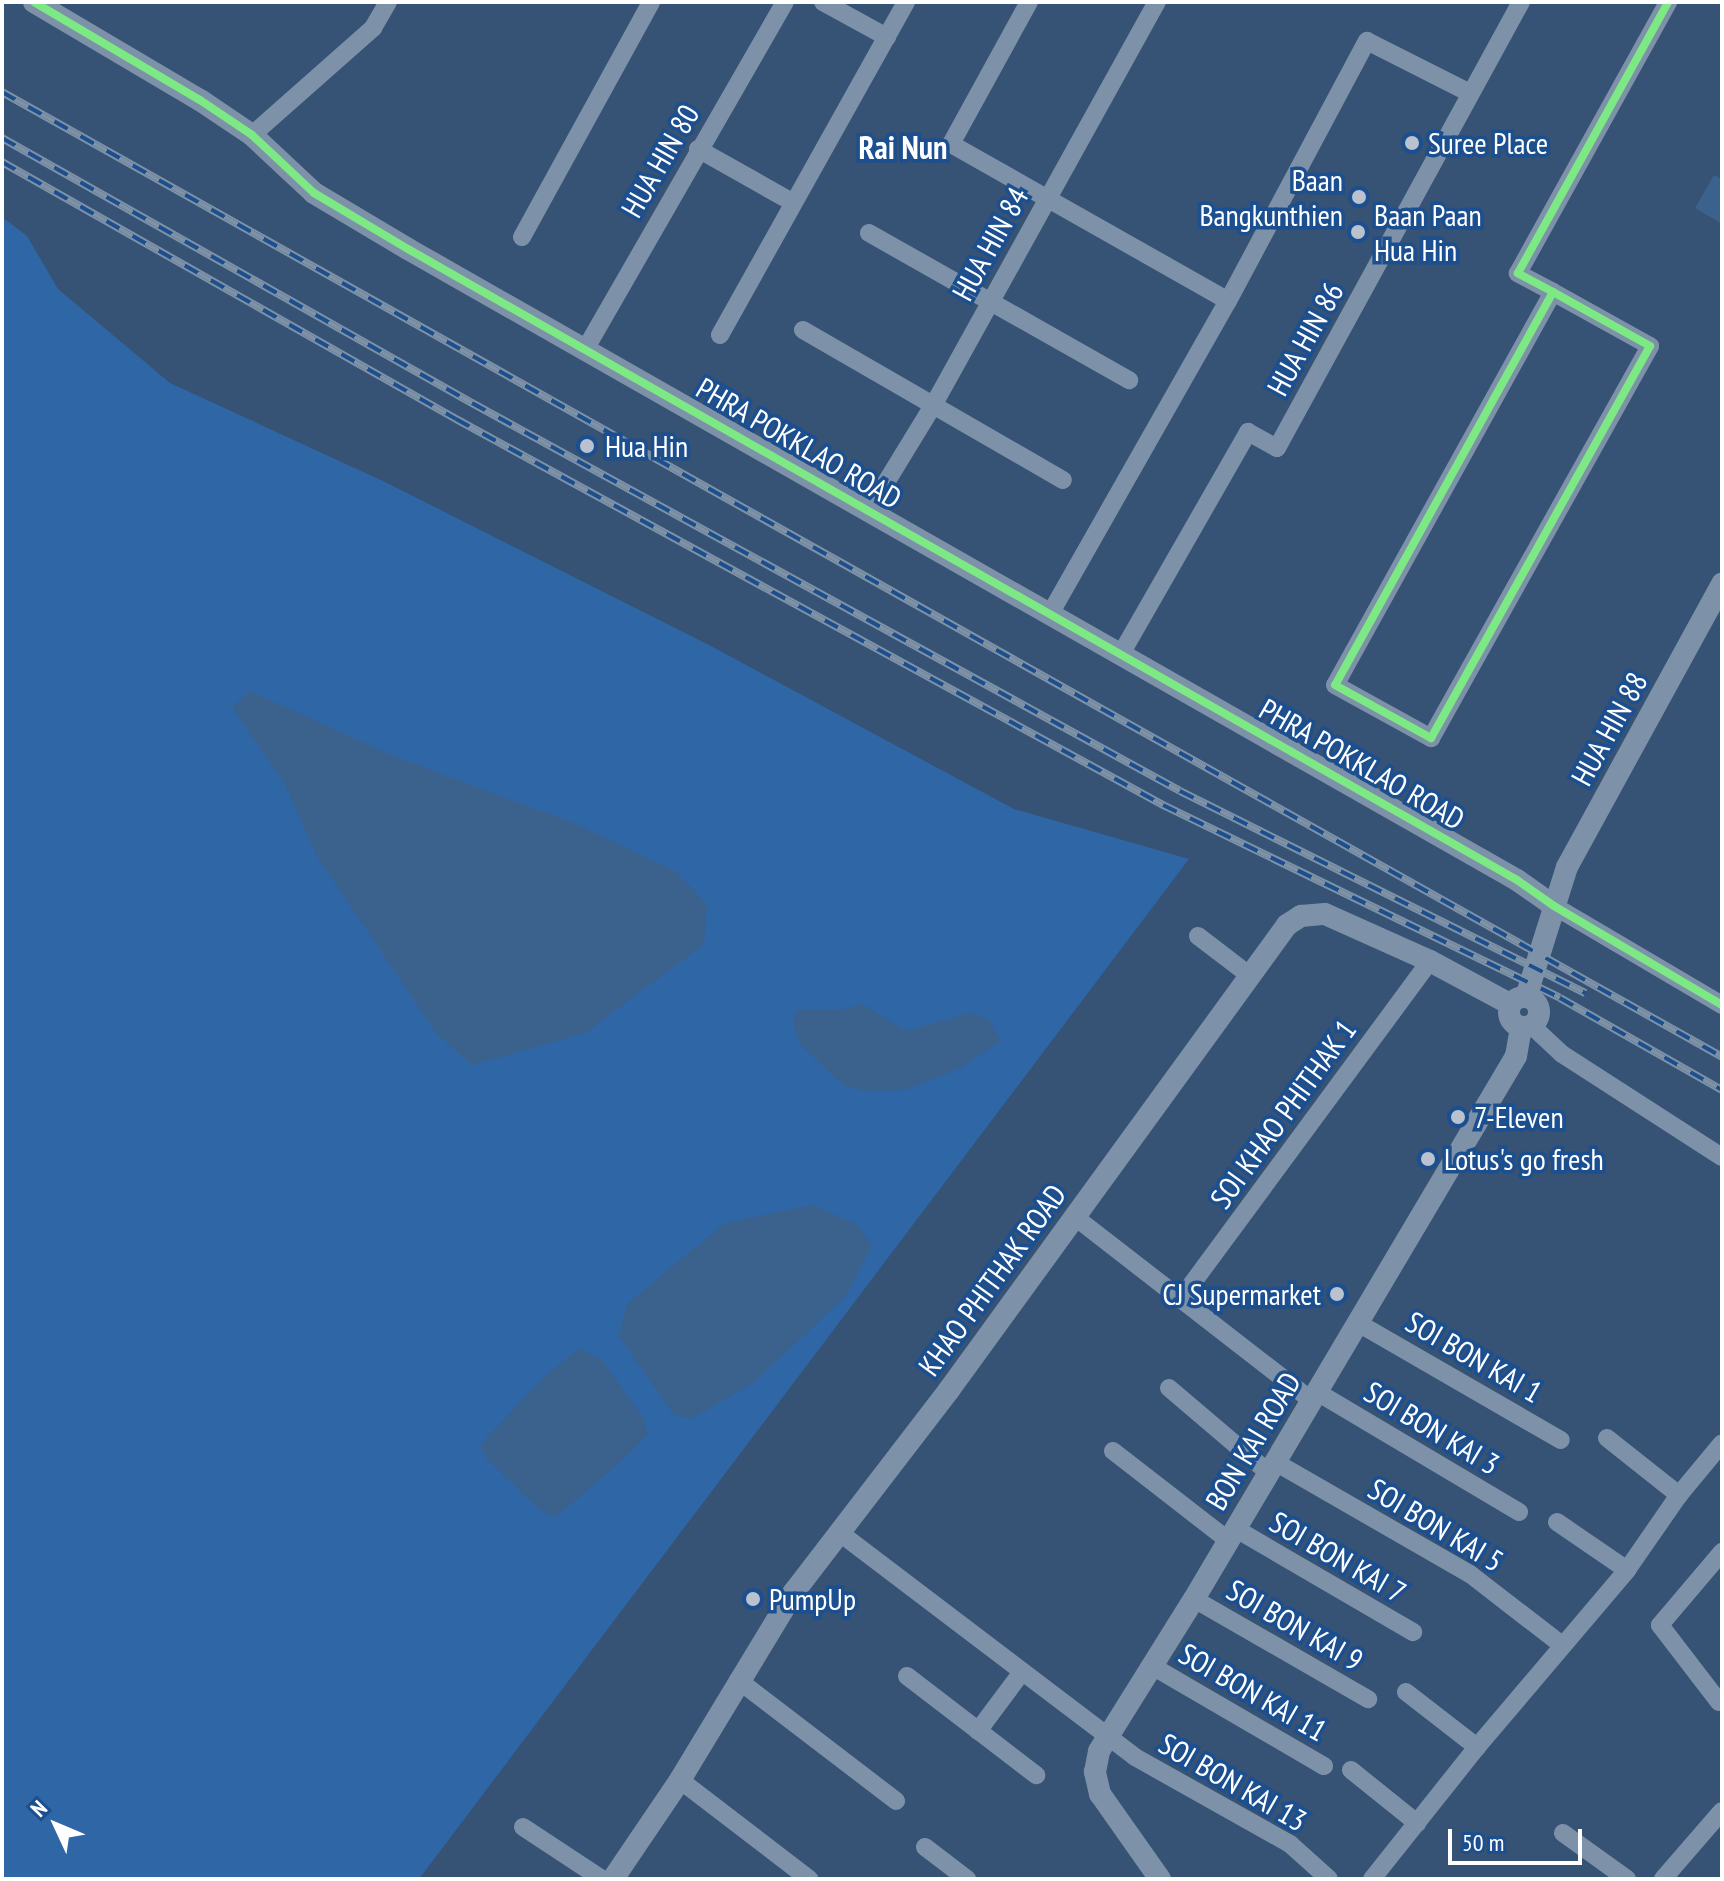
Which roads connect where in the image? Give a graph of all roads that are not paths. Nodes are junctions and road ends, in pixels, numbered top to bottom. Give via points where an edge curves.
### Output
1 (388, 2) edge
2 (651, 2) edge
3 (785, 2) edge
4 (823, 2) edge
5 (906, 2) edge
6 (1029, 2) edge
7 (1157, 2) edge
8 (1521, 2) edge
9 (1668, 2) edge
10 (44, 6) edge
11 (887, 37) junction
12 (1470, 93) junction
13 (252, 135) junction
14 (698, 149) junction
15 (1048, 198) junction
16 (792, 202) junction
17 (869, 233) dead end
18 (522, 237) dead end
19 (1553, 292) junction
20 (990, 301) junction
21 (1228, 301) junction
22 (803, 330) dead end
23 (720, 335) dead end
24 (586, 348) junction
25 (1129, 380) dead end
26 (934, 404) junction
27 (1063, 480) dead end
28 (868, 512) junction
29 (1722, 584) edge
30 (1050, 614) junction
31 (1121, 654) junction
32 (1554, 906) junction
33 (1198, 936) dead end
34 (1430, 961) junction
35 (1249, 975) junction
36 (1518, 1001) junction
37 (1722, 1005) edge
38 (1526, 1027) junction
39 (1722, 1157) edge
40 (1075, 1217) junction
41 (1180, 1300) junction
42 (1358, 1323) junction
43 (1169, 1388) dead end
44 (1314, 1396) junction
45 (1607, 1438) dead end
46 (1561, 1440) dead end
47 (1722, 1443) edge
48 (1113, 1451) dead end
49 (1272, 1467) junction
50 (1679, 1495) junction
51 (1519, 1512) dead end
52 (1557, 1522) dead end
53 (840, 1533) junction
54 (1232, 1535) junction
55 (1722, 1552) edge
56 (1627, 1570) junction
57 (1194, 1599) junction
58 (1413, 1632) dead end
59 (1562, 1645) junction
60 (1152, 1666) junction
61 (1022, 1672) junction
62 (907, 1676) dead end
63 (738, 1680) junction
64 (1406, 1692) dead end
65 (1368, 1699) dead end
66 (1719, 1702) dead end
67 (978, 1731) junction
68 (1107, 1736) junction
69 (1477, 1747) junction
70 (1324, 1766) dead end
71 (1351, 1770) dead end
72 (1036, 1775) dead end
73 (680, 1780) junction
74 (896, 1801) dead end
75 (1722, 1811) edge
76 (1417, 1823) junction
77 (523, 1827) dead end
78 (1563, 1833) dead end
79 (925, 1847) dead end
80 (962, 1877) edge
81 (602, 1879) edge
82 (613, 1879) edge
83 (809, 1879) edge
84 (1160, 1879) edge
85 (1329, 1879) edge
86 (1372, 1879) edge
87 (1627, 1879) edge
88 (1663, 1879) edge

1 - 13 street via 373,28
2 - 18 street
3 - 14 street, HUA HIN 80
4 - 11 street
5 - 11 street
6 - 15 street via 951,144
7 - 15 street, HUA HIN 84
8 - 12 street, HUA HIN 86
9 - 19 street via 1518,273
10 - 13 street, PHRA POKKLAO ROAD
11 - 16 street
12 - 21 street via 1367,41
12 - 31 street, HUA HIN 86 via 1277,448 1248,432
13 - 24 street, PHRA POKKLAO ROAD via 314,193
14 - 16 street
14 - 24 street, HUA HIN 80
15 - 20 street, HUA HIN 84
15 - 21 street
16 - 23 street
17 - 20 street
19 - 19 street via 1650,346 1431,738 1335,685
20 - 25 street
20 - 26 street, HUA HIN 84
21 - 30 street
22 - 26 street
24 - 28 street, PHRA POKKLAO ROAD
26 - 27 street
26 - 28 street, HUA HIN 84
28 - 30 street, PHRA POKKLAO ROAD
29 - 32 street, HUA HIN 88 via 1567,867
30 - 31 street, PHRA POKKLAO ROAD
31 - 32 street, PHRA POKKLAO ROAD
32 - 36 street, HUA HIN 88
32 - 37 street
33 - 35 street
34 - 35 street, KHAO PHITHAK ROAD via 1316,913 1287,925
34 - 36 street, KHAO PHITHAK ROAD
34 - 41 street, SOI KHAO PHITHAK 1
35 - 40 street, KHAO PHITHAK ROAD
36 - 38 street via 1509,1017
38 - 39 street
38 - 42 street, BON KAI ROAD via 1516,1056
40 - 41 street, SOI BON KAI 3
40 - 53 street, KHAO PHITHAK ROAD
41 - 44 street, SOI BON KAI 3
42 - 44 street, BON KAI ROAD
42 - 46 street, SOI BON KAI 1
43 - 49 street, SOI BON KAI 5
44 - 49 street, BON KAI ROAD
44 - 51 street, SOI BON KAI 3
45 - 50 street
47 - 50 street
48 - 54 street, SOI BON KAI 7
49 - 54 street, BON KAI ROAD
49 - 59 street, SOI BON KAI 5 via 1470,1574
50 - 56 street
52 - 56 street
53 - 61 street, SOI BON KAI 13
53 - 63 street, KHAO PHITHAK ROAD via 794,1592
54 - 57 street, BON KAI ROAD
54 - 58 street, SOI BON KAI 7
55 - 66 street via 1660,1625
56 - 59 street
57 - 60 street, BON KAI ROAD
57 - 65 street, SOI BON KAI 9
59 - 69 street
60 - 68 street, BON KAI ROAD
60 - 70 street, SOI BON KAI 11
61 - 67 street
61 - 68 street, SOI BON KAI 13
62 - 67 street
63 - 73 street, KHAO PHITHAK ROAD
63 - 74 street
64 - 69 street
67 - 72 street
68 - 84 street, BON KAI ROAD via 1095,1772 1100,1794
68 - 85 street, SOI BON KAI 13 via 1290,1844
69 - 76 street
71 - 76 street
73 - 82 street, KHAO PHITHAK ROAD
73 - 83 street
75 - 88 street
76 - 86 street
77 - 81 street
78 - 87 street
79 - 80 street

